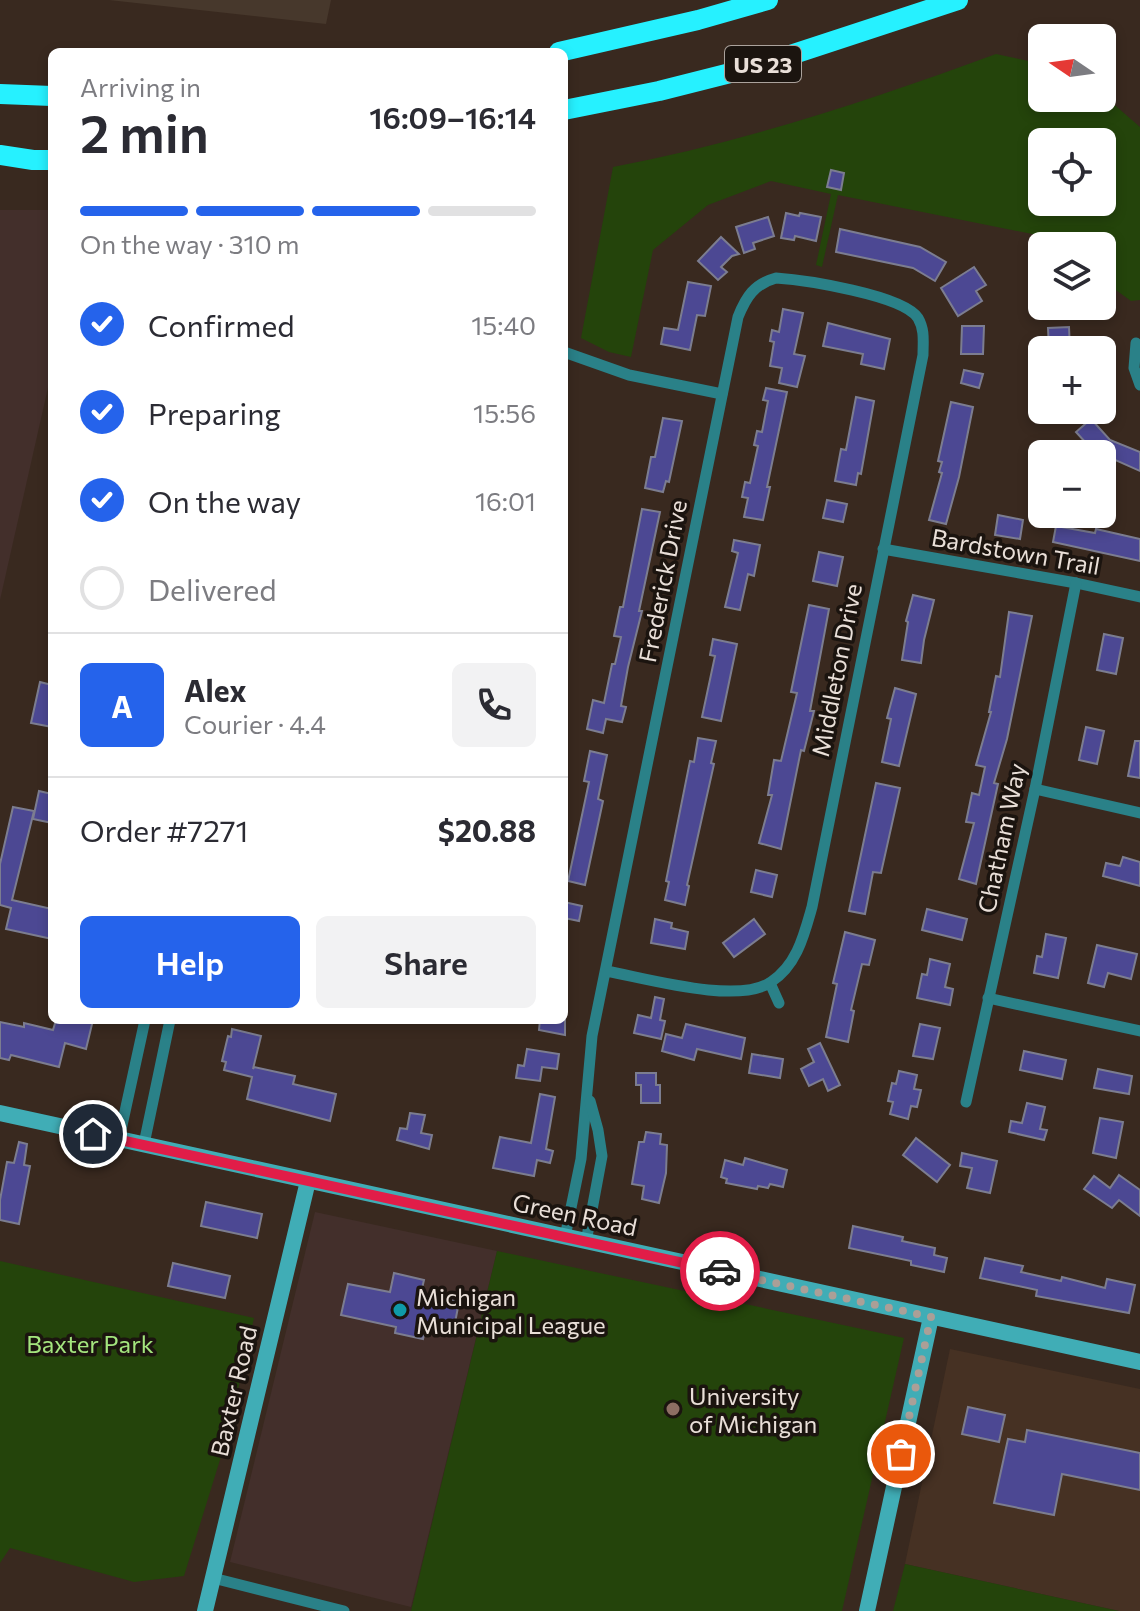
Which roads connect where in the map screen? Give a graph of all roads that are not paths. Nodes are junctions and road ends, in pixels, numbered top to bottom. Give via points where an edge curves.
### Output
1 (768, 0) edge
2 (958, 0) edge
3 (568, 50) edge
4 (0, 94) edge
5 (48, 96) edge
6 (568, 109) edge
7 (0, 155) edge
8 (42, 160) edge
9 (0, 162) edge
10 (1136, 343) dead end
11 (568, 353) edge
12 (923, 355) joint
13 (1140, 385) edge
14 (722, 394) junction
15 (883, 549) junction
16 (1076, 583) junction
17 (1140, 597) edge
18 (1035, 789) junction
19 (1140, 813) edge
20 (606, 971) junction
21 (770, 983) junction
22 (988, 998) junction
23 (779, 1003) dead end
24 (144, 1024) edge
25 (169, 1024) edge
26 (1140, 1031) edge
27 (588, 1095) junction
28 (966, 1102) dead end
29 (0, 1113) edge
30 (119, 1139) junction
31 (144, 1144) junction
32 (308, 1181) junction
33 (565, 1237) junction
34 (586, 1242) junction
35 (931, 1317) junction
36 (1140, 1362) edge
37 (213, 1578) junction
38 (205, 1611) edge
39 (344, 1611) edge
40 (867, 1611) edge

1 - 3 highway, US 23
2 - 6 highway, US 23 via 754,67
4 - 5 highway
7 - 8 highway
8 - 9 highway
10 - 13 street via 1134,368
11 - 14 street via 629,375
12 - 14 street, Frederick Drive via 918,318 894,301 776,278 762,282 744,302
12 - 15 street, Middleton Drive
14 - 20 street, Frederick Drive
15 - 16 street, Bardstown Trail
15 - 21 street, Middleton Drive via 809,919 788,966
16 - 17 street, Bardstown Trail
16 - 18 street, Chatham Way
18 - 19 street
18 - 22 street, Chatham Way
20 - 21 street via 735,992
20 - 27 street, Frederick Drive via 590,1049
21 - 23 street
22 - 26 street
22 - 28 street, Chatham Way
24 - 30 street
25 - 31 street
27 - 33 street, Frederick Drive
27 - 34 street, Frederick Drive via 602,1156
29 - 30 street, Green Road
30 - 31 street, Green Road
31 - 32 street, Green Road
32 - 33 street, Green Road
32 - 37 street, Baxter Road
33 - 34 street, Green Road
34 - 35 street, Green Road
35 - 36 street, Green Road
35 - 40 street
37 - 38 street, Baxter Road
37 - 39 street

